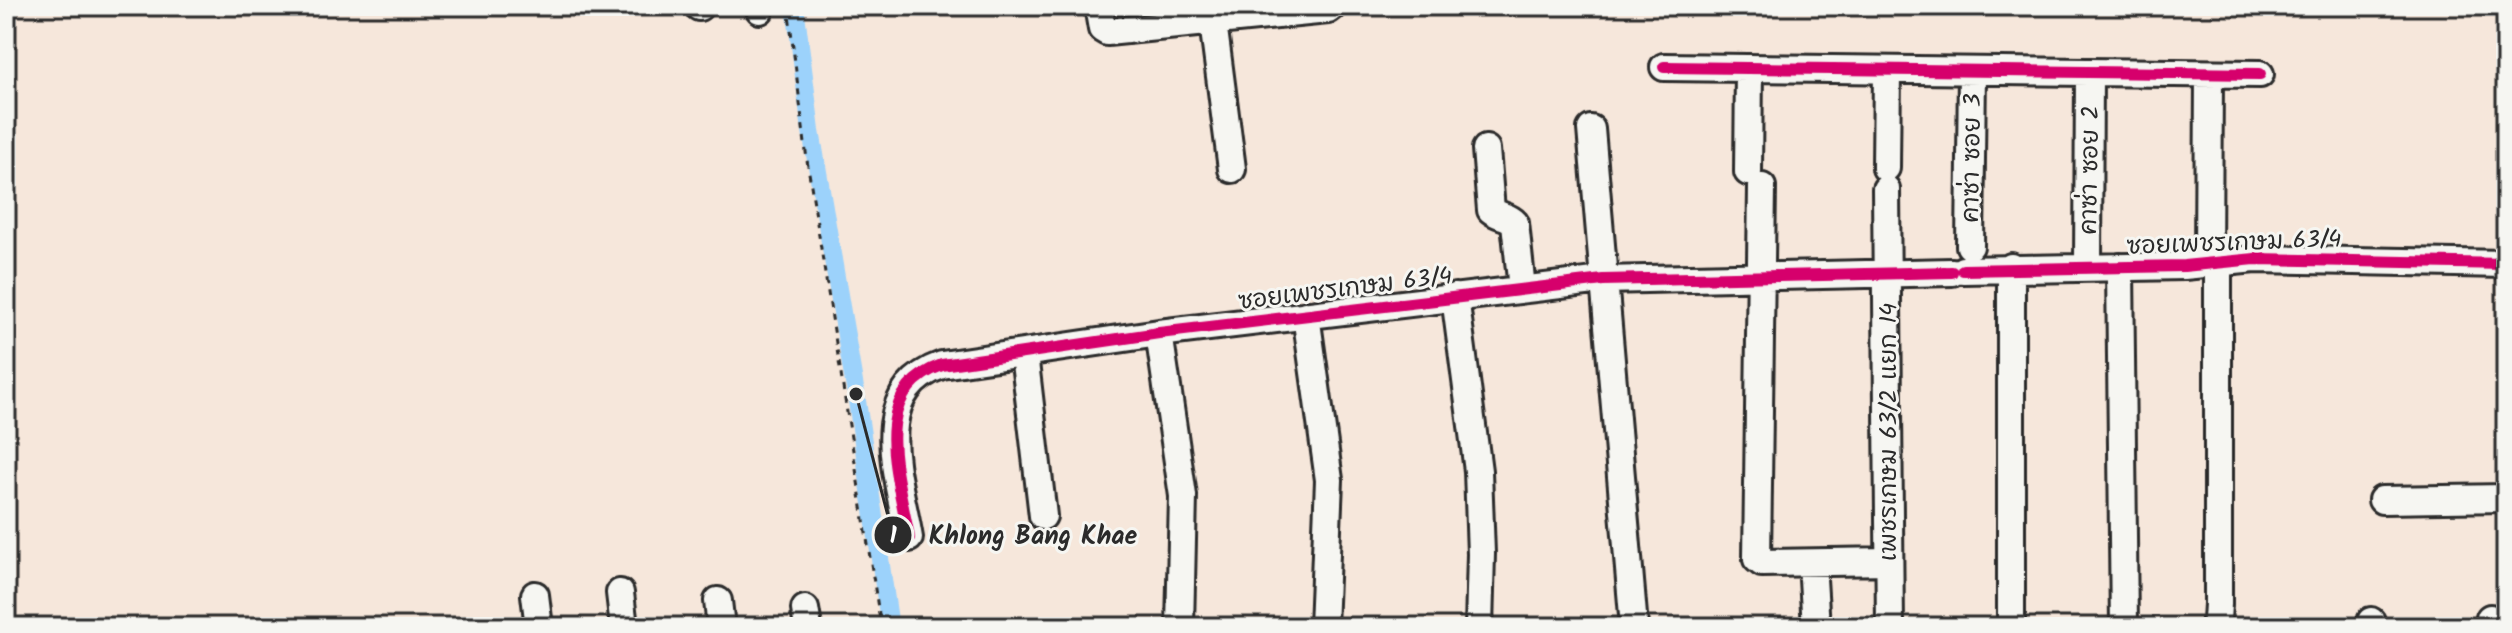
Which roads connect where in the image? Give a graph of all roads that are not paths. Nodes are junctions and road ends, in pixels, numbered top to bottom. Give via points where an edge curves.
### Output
1 (1098, 6) edge
2 (1333, 6) edge
3 (1213, 22) junction
4 (1664, 67) dead end
5 (1749, 68) junction
6 (1887, 70) junction
7 (1972, 71) junction
8 (2089, 72) junction
9 (2209, 74) junction
10 (2260, 74) dead end
11 (1591, 129) dead end
12 (1486, 149) dead end
13 (1232, 169) dead end
14 (1962, 263) junction
15 (2213, 263) junction
16 (2506, 264) edge
17 (2011, 267) junction
18 (2088, 267) junction
19 (2120, 267) junction
20 (1888, 274) junction
21 (1760, 277) junction
22 (1603, 280) junction
23 (1522, 289) junction
24 (1455, 297) junction
25 (1306, 315) junction
26 (1159, 333) junction
27 (1024, 354) junction
28 (2506, 498) edge
29 (2382, 500) dead end
30 (1043, 516) dead end
31 (909, 538) dead end
32 (1889, 561) junction
33 (1812, 563) junction
34 (620, 593) dead end
35 (535, 595) dead end
36 (718, 601) dead end
37 (539, 627) edge
38 (624, 627) edge
39 (721, 627) edge
40 (1180, 627) edge
41 (1323, 627) edge
42 (1479, 627) edge
43 (1634, 627) edge
44 (1816, 627) edge
45 (1890, 627) edge
46 (2011, 627) edge
47 (2124, 627) edge
48 (2213, 627) edge

1 - 3 street via 1107,32
2 - 3 street
3 - 13 street
4 - 5 street
5 - 6 street
5 - 21 street
6 - 7 street
6 - 20 street, เพชรเกษม 63/2 แยก 14
7 - 8 street
7 - 14 street, คาซ่า ซอย 3
8 - 9 street
8 - 18 street, คาซ่า ซอย 2
9 - 10 street
9 - 15 street
11 - 22 street
12 - 23 street via 1491,210 1515,223
14 - 17 street, ซอยเพชรเกษม 63/4
14 - 20 street, ซอยเพชรเกษม 63/4
15 - 16 street, ซอยเพชรเกษม 63/4 via 2255,259
15 - 19 street, ซอยเพชรเกษม 63/4
15 - 48 street via 2218,604
17 - 18 street, ซอยเพชรเกษม 63/4
17 - 46 street
18 - 19 street, ซอยเพชรเกษม 63/4
19 - 47 street
20 - 21 street, ซอยเพชรเกษม 63/4
20 - 32 street, เพชรเกษม 63/2 แยก 14
21 - 22 street, ซอยเพชรเกษม 63/4
21 - 33 street via 1757,559
22 - 23 street, ซอยเพชรเกษม 63/4
22 - 43 street
23 - 24 street, ซอยเพชรเกษม 63/4
24 - 25 street, ซอยเพชรเกษม 63/4
24 - 42 street via 1478,471
25 - 26 street, ซอยเพชรเกษม 63/4
25 - 41 street via 1329,480
26 - 27 street, ซอยเพชรเกษม 63/4
26 - 40 street via 1183,496
27 - 30 street
27 - 31 street, ซอยเพชรเกษม 63/4 via 942,365 922,372 903,390 893,440
28 - 29 street
32 - 33 street
32 - 45 street, เพชรเกษม 63/2 แยก 14
33 - 44 street
34 - 38 street
35 - 37 street
36 - 39 street

